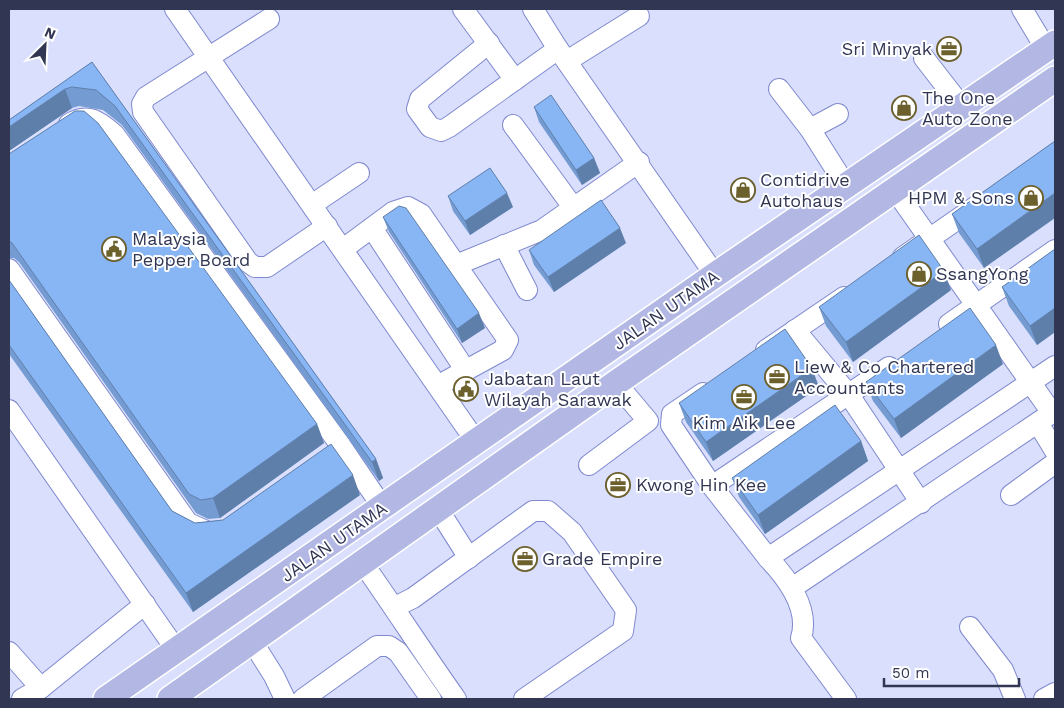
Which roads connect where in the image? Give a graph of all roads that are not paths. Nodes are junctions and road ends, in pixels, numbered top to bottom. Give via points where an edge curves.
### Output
1 (175, 9) edge
2 (463, 9) edge
3 (533, 9) edge
4 (1022, 9) edge
5 (639, 16) dead end
6 (269, 19) dead end
7 (489, 43) junction
8 (1051, 46) edge
9 (563, 55) junction
10 (210, 57) junction
11 (924, 58) dead end
12 (1055, 79) edge
13 (515, 80) junction
14 (779, 89) dead end
15 (962, 107) junction
16 (838, 114) dead end
17 (514, 125) dead end
18 (810, 129) junction
19 (56, 134) edge
20 (639, 162) junction
21 (359, 173) dead end
22 (846, 186) junction
23 (895, 190) junction
24 (992, 195) edge
25 (313, 204) junction
26 (573, 207) junction
27 (327, 226) junction
28 (372, 228) junction
29 (930, 238) junction
30 (504, 245) junction
31 (343, 249) junction
32 (1055, 250) edge
33 (456, 265) junction
34 (890, 265) edge
35 (9, 268) edge
36 (716, 275) junction
37 (859, 287) edge
38 (527, 290) dead end
39 (977, 304) junction
40 (796, 330) junction
41 (937, 333) edge
42 (905, 356) edge
43 (746, 364) edge
44 (1055, 366) edge
45 (466, 371) junction
46 (722, 380) edge
47 (616, 383) junction
48 (1029, 383) junction
49 (438, 385) junction
50 (850, 396) junction
51 (9, 410) edge
52 (1048, 416) edge
53 (477, 443) junction
54 (1055, 451) edge
55 (1055, 463) edge
56 (589, 465) dead end
57 (900, 468) junction
58 (712, 486) junction
59 (1011, 495) dead end
60 (921, 503) junction
61 (383, 508) junction
62 (438, 509) junction
63 (224, 529) edge
64 (468, 558) junction
65 (768, 558) junction
66 (362, 562) junction
67 (792, 588) junction
68 (145, 604) junction
69 (395, 607) junction
70 (970, 627) dead end
71 (252, 641) junction
72 (177, 651) junction
73 (9, 652) edge
74 (40, 688) junction
75 (1055, 693) edge
76 (22, 699) edge
77 (106, 699) edge
78 (170, 699) edge
79 (285, 699) edge
80 (303, 699) edge
81 (431, 699) edge
82 (456, 699) edge
83 (524, 699) edge
84 (846, 699) edge
85 (1015, 699) edge
86 (1044, 699) edge

1 - 10 street
2 - 7 street
3 - 9 street
4 - 8 street
5 - 9 street
6 - 10 street
7 - 13 street
7 - 13 street via 420,99 417,110 430,127 441,130
8 - 15 main road, JALAN UTAMA
9 - 13 street
9 - 20 street
10 - 25 street
10 - 27 street via 146,97 142,104 143,112 248,262 255,267 267,267
11 - 15 street
12 - 23 main road, JALAN UTAMA
14 - 18 street
15 - 22 main road, JALAN UTAMA
16 - 18 street
17 - 26 street
18 - 22 street
19 - 61 street via 79,118 96,119 114,134 334,451
20 - 26 street
20 - 36 street
21 - 25 street
22 - 36 main road, JALAN UTAMA
23 - 29 street
23 - 47 main road, JALAN UTAMA
24 - 29 street
25 - 27 street
26 - 30 street via 542,230
27 - 31 street
28 - 31 street
28 - 33 street via 393,212 408,207 421,214
28 - 45 street
29 - 34 street
29 - 39 street
30 - 33 street
30 - 38 street
31 - 49 street
32 - 39 street
33 - 45 street via 508,340 503,350
35 - 63 street via 188,523 206,531
36 - 53 main road, JALAN UTAMA
37 - 40 street
39 - 41 street
39 - 48 street
40 - 43 street
40 - 50 street
42 - 50 street
44 - 48 street
45 - 49 street
46 - 58 street via 672,414 670,419 670,425
47 - 56 street via 648,421
47 - 62 main road, JALAN UTAMA
48 - 52 street
48 - 57 street
49 - 53 street
50 - 57 street
50 - 58 street
51 - 68 street
52 - 54 street
52 - 60 street
53 - 61 main road, JALAN UTAMA
55 - 59 street
57 - 60 street
57 - 65 street
58 - 65 street
60 - 67 street
61 - 72 main road, JALAN UTAMA
62 - 64 street
62 - 66 main road, JALAN UTAMA
64 - 69 street via 413,598
64 - 83 street via 533,511 548,511 572,532 626,610 624,631
65 - 67 street
66 - 69 street
66 - 71 main road, JALAN UTAMA
67 - 84 street via 804,628 801,638
68 - 72 street
68 - 74 street
69 - 82 street
70 - 85 street via 1003,670
71 - 78 main road, JALAN UTAMA
71 - 79 street
72 - 77 main road, JALAN UTAMA
73 - 74 street
74 - 76 street
75 - 86 street
80 - 81 street via 377,646 389,646 398,652

